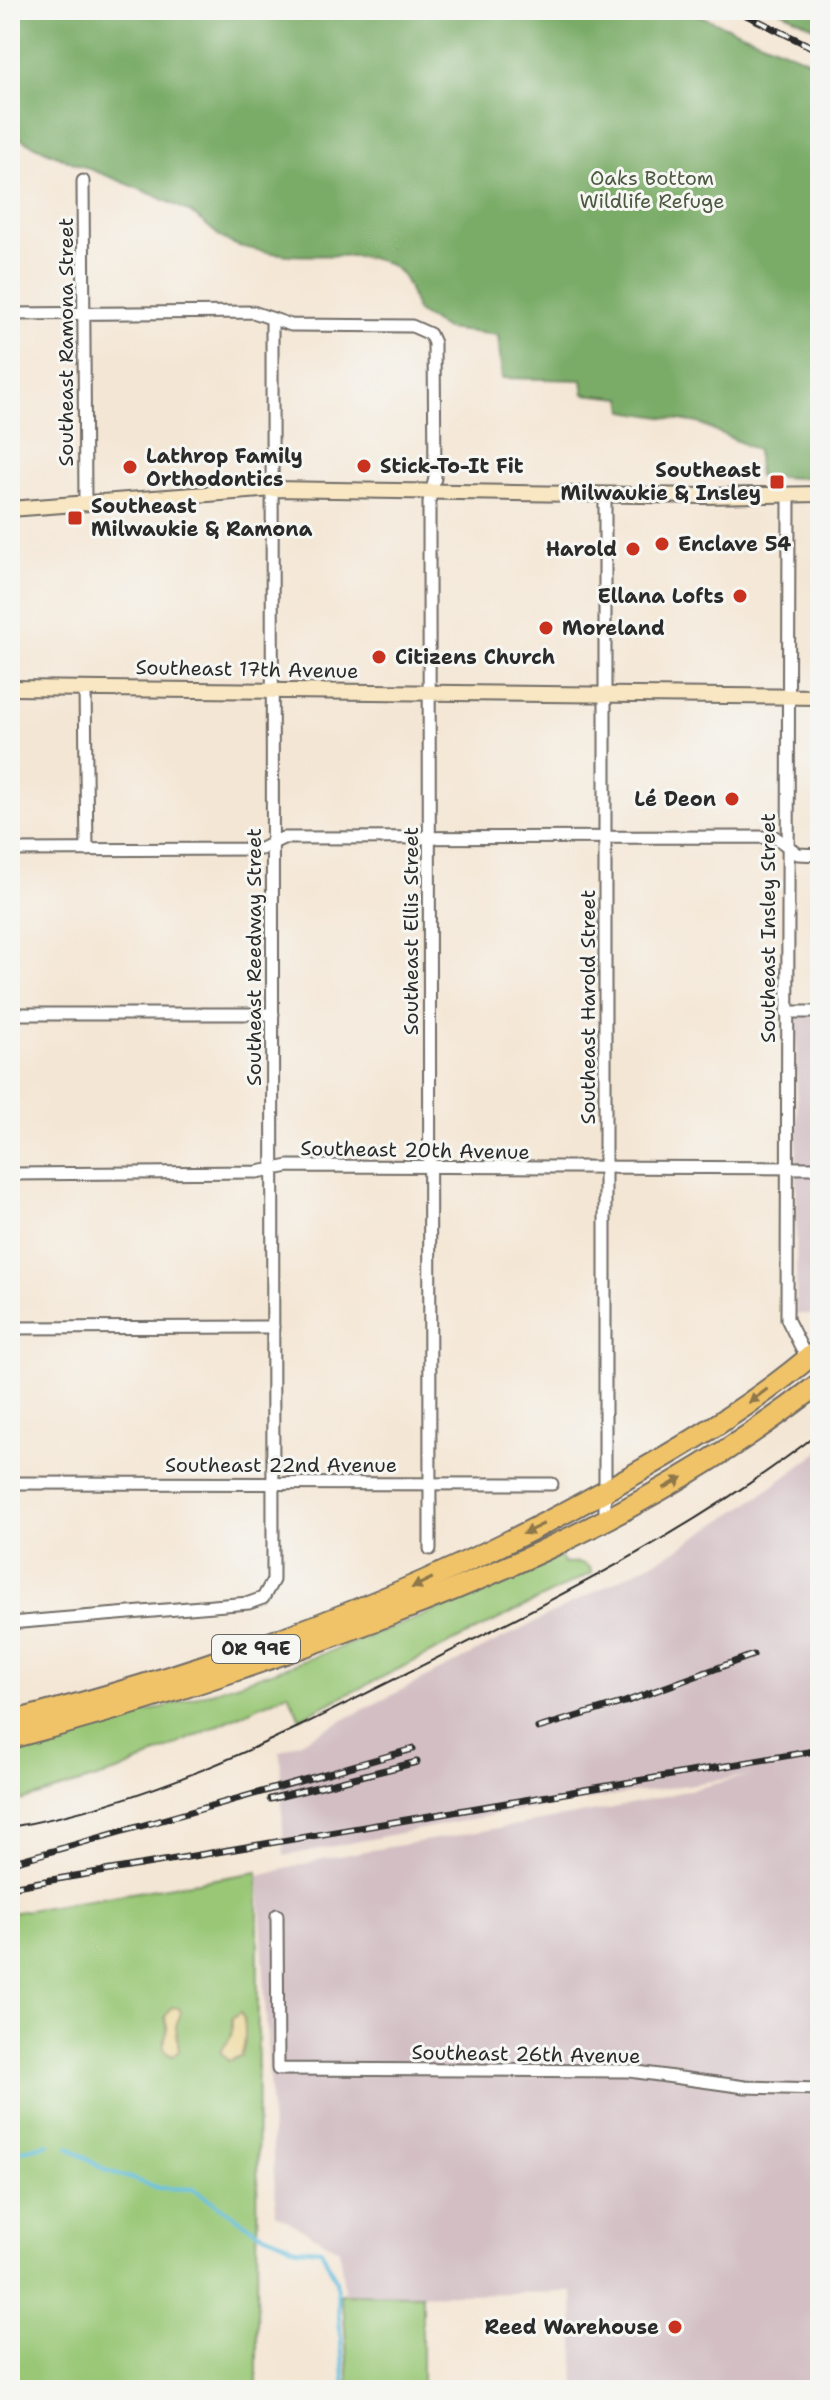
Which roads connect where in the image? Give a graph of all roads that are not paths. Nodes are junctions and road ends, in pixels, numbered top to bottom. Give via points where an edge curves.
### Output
1 (83, 181) dead end
2 (10, 314) edge
3 (84, 314) junction
4 (272, 319) junction
5 (273, 489) junction
6 (432, 491) junction
7 (605, 494) junction
8 (789, 494) junction
9 (820, 494) edge
10 (85, 503) junction
11 (10, 509) edge
12 (10, 688) edge
13 (85, 688) junction
14 (272, 688) junction
15 (429, 692) junction
16 (605, 695) junction
17 (787, 696) junction
18 (820, 697) edge
19 (430, 840) junction
20 (605, 840) junction
21 (272, 844) junction
22 (787, 844) junction
23 (10, 850) edge
24 (87, 850) junction
25 (820, 855) edge
26 (786, 1012) junction
27 (820, 1012) edge
28 (10, 1014) edge
29 (273, 1014) junction
30 (786, 1168) junction
31 (820, 1168) edge
32 (273, 1169) junction
33 (429, 1169) junction
34 (606, 1169) junction
35 (10, 1174) edge
36 (273, 1327) junction
37 (10, 1328) edge
38 (814, 1353) edge
39 (820, 1383) edge
40 (10, 1483) edge
41 (273, 1483) junction
42 (431, 1483) junction
43 (552, 1484) dead end
44 (605, 1491) junction
45 (605, 1521) junction
46 (430, 1549) dead end
47 (10, 1623) edge
48 (10, 1722) edge
49 (10, 1738) edge
50 (277, 1915) dead end
51 (820, 2089) edge

1 - 3 street, Southeast Ramona Street
2 - 3 street
3 - 4 street via 253,312
3 - 10 street, Southeast Ramona Street
4 - 5 street, Southeast Reedway Street
4 - 6 street, Southeast Ellis Street via 291,325 412,326 430,334
5 - 6 main road
5 - 10 main road
5 - 14 street, Southeast Reedway Street
6 - 7 main road
6 - 15 street, Southeast Ellis Street
7 - 8 main road
7 - 16 street, Southeast Harold Street
8 - 9 main road
8 - 17 street, Southeast Insley Street
10 - 11 main road
12 - 13 main road, Southeast 17th Avenue
13 - 14 main road, Southeast 17th Avenue
13 - 24 street
14 - 15 main road, Southeast 17th Avenue
14 - 21 street, Southeast Reedway Street
15 - 16 main road, Southeast 17th Avenue
15 - 19 street, Southeast Ellis Street
16 - 17 main road, Southeast 17th Avenue
16 - 20 street, Southeast Harold Street
17 - 18 main road, Southeast 17th Avenue
17 - 22 street, Southeast Insley Street
19 - 20 street
19 - 21 street via 283,838
19 - 33 street, Southeast Ellis Street
20 - 22 street via 775,837
20 - 34 street, Southeast Harold Street
21 - 24 street via 261,849
21 - 29 street, Southeast Reedway Street
22 - 25 street via 798,854
22 - 26 street, Southeast Insley Street
23 - 24 street
26 - 27 street
26 - 30 street, Southeast Insley Street
28 - 29 street
29 - 32 street, Southeast Reedway Street
30 - 31 street, Southeast 20th Avenue
30 - 34 street, Southeast 20th Avenue
30 - 38 street, Southeast Insley Street via 787,1319
32 - 33 street, Southeast 20th Avenue
32 - 35 street, Southeast 20th Avenue
32 - 36 street, Southeast Reedway Street
33 - 34 street, Southeast 20th Avenue
33 - 42 street, Southeast Ellis Street
34 - 44 street, Southeast Harold Street
36 - 37 street
36 - 41 street, Southeast Reedway Street
38 -> 44 highway, OR 99E via 704,1433
45 -> 39 highway, OR 99E via 713,1459
40 - 41 street, Southeast 22nd Avenue
41 - 42 street, Southeast 22nd Avenue
41 - 47 street, Southeast Reedway Street via 274,1572 268,1593 249,1603
42 - 43 street, Southeast 22nd Avenue
42 - 46 street, Southeast Ellis Street
44 - 45 street, Southeast Harold Street
44 -> 48 highway, OR 99E via 340,1618 168,1678
45 - 49 highway, OR 99E via 478,1582 289,1654
50 - 51 street, Southeast 26th Avenue via 278,2069 630,2071 745,2087

